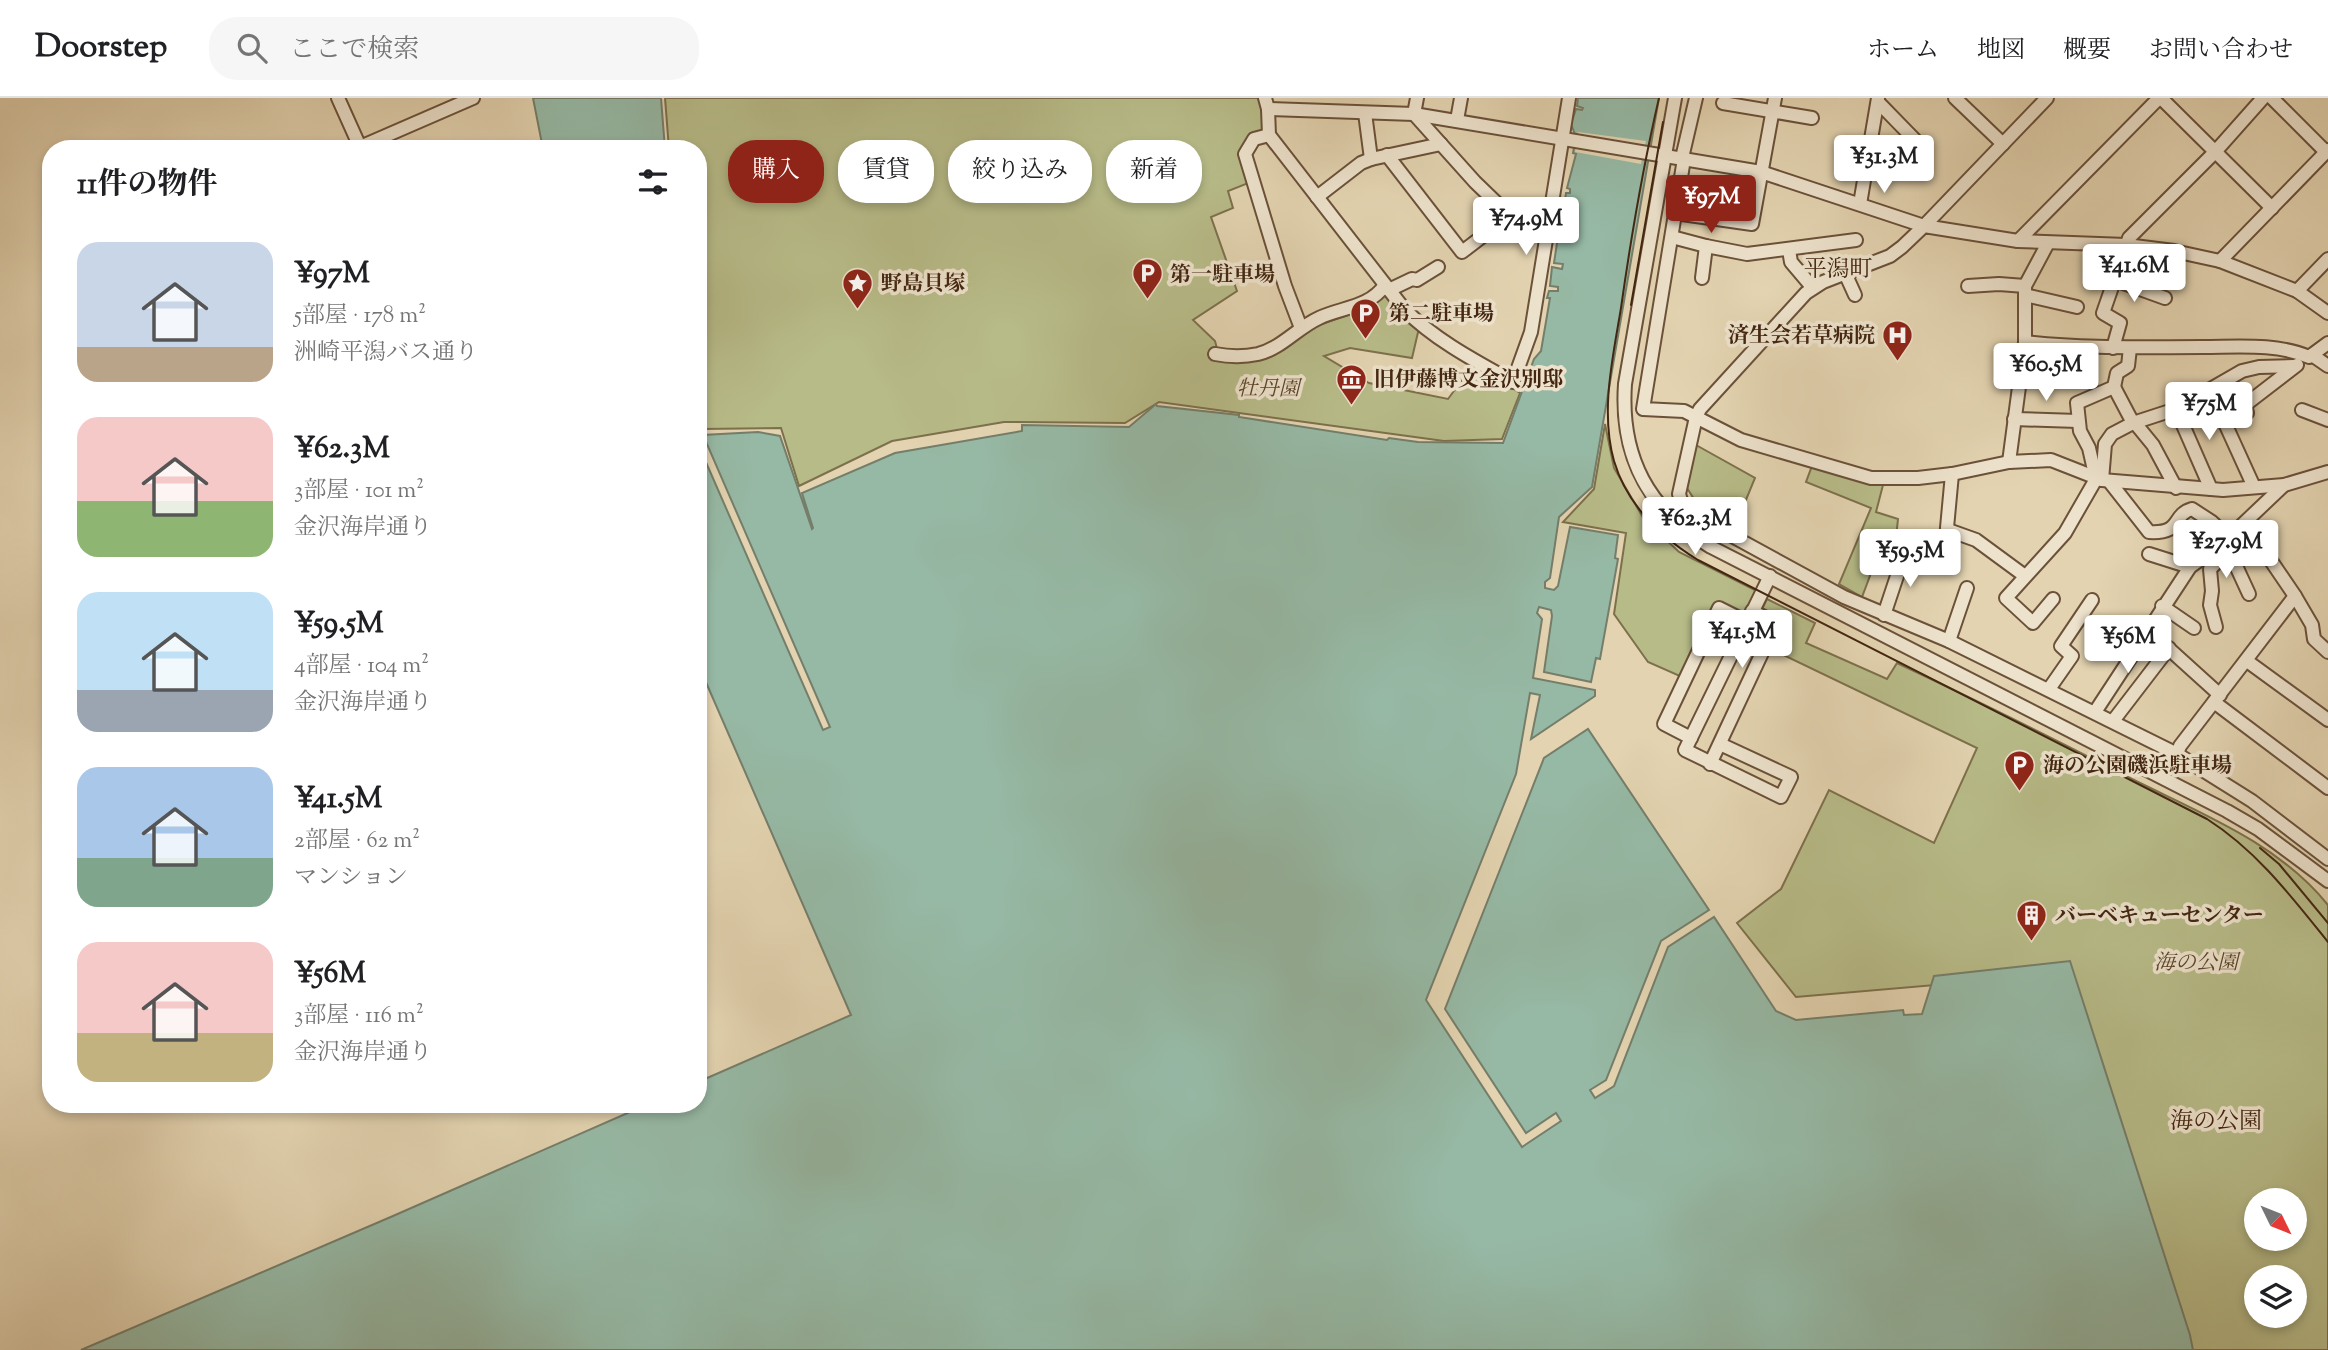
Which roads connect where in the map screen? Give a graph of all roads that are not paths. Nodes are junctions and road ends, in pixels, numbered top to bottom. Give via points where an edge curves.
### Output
1 (338, 98) edge
2 (474, 98) edge
3 (1417, 98) edge
4 (1461, 98) edge
5 (1569, 98) edge
6 (1675, 98) edge
7 (1696, 98) edge
8 (1774, 98) edge
9 (1955, 98) edge
10 (2047, 98) edge
11 (2160, 98) edge
12 (2263, 98) edge
13 (2272, 98) edge
14 (1878, 100) edge
15 (1723, 103) dead end
16 (1266, 104) edge
17 (1772, 112) junction
18 (1365, 113) junction
19 (1414, 114) junction
20 (1812, 118) dead end
21 (1457, 120) junction
22 (1269, 135) junction
23 (1561, 139) junction
24 (357, 140) edge
25 (376, 140) edge
26 (1916, 141) dead end
27 (1441, 144) junction
28 (2003, 144) junction
29 (2327, 151) edge
30 (2215, 152) junction
31 (1387, 155) junction
32 (1665, 155) junction
33 (1683, 158) junction
34 (1371, 159) junction
35 (1761, 172) junction
36 (1317, 197) junction
37 (1860, 204) junction
38 (2272, 208) junction
39 (1505, 211) junction
40 (1675, 213) junction
41 (1924, 226) junction
42 (1546, 229) junction
43 (1672, 237) junction
44 (1856, 240) dead end
45 (2018, 241) junction
46 (2048, 243) junction
47 (1706, 246) junction
48 (2126, 246) junction
49 (1789, 250) junction
50 (2328, 259) edge
51 (2220, 261) junction
52 (1438, 267) dead end
53 (1845, 273) junction
54 (1702, 278) dead end
55 (2115, 280) junction
56 (1968, 286) dead end
57 (1387, 287) junction
58 (1813, 288) junction
59 (2025, 290) junction
60 (2297, 291) junction
61 (1855, 295) dead end
62 (2165, 298) dead end
63 (2077, 307) dead end
64 (2328, 313) edge
65 (1301, 328) junction
66 (2025, 342) junction
67 (2328, 343) edge
68 (2113, 348) junction
69 (2130, 348) junction
70 (1215, 354) dead end
71 (2310, 356) junction
72 (2294, 366) junction
73 (2328, 366) edge
74 (2114, 387) junction
75 (2176, 409) junction
76 (2302, 410) dead end
77 (1696, 417) junction
78 (2014, 419) junction
79 (2328, 420) edge
80 (2078, 421) junction
81 (2134, 423) junction
82 (2009, 462) junction
83 (2328, 472) edge
84 (1952, 474) junction
85 (2102, 480) junction
86 (2284, 485) junction
87 (2254, 487) junction
88 (2176, 488) junction
89 (2211, 489) junction
90 (2246, 524) junction
91 (1948, 530) junction
92 (2226, 542) junction
93 (2150, 554) dead end
94 (2190, 567) junction
95 (1770, 576) junction
96 (2025, 576) junction
97 (1967, 588) dead end
98 (2249, 594) dead end
99 (2295, 596) junction
100 (2053, 599) dead end
101 (2092, 600) dead end
102 (2162, 606) junction
103 (1884, 615) junction
104 (1750, 617) junction
105 (2216, 627) dead end
106 (2147, 628) junction
107 (2194, 628) dead end
108 (1949, 641) junction
109 (2169, 648) junction
110 (2328, 652) edge
111 (2247, 661) junction
112 (2049, 689) junction
113 (2217, 699) junction
114 (2095, 712) junction
115 (2328, 720) edge
116 (2113, 721) junction
117 (1691, 738) junction
118 (1720, 744) junction
119 (2177, 754) junction
120 (1754, 760) junction
121 (1710, 764) junction
122 (1743, 779) junction
123 (2328, 788) edge
124 (2328, 859) edge
125 (2305, 863) junction
126 (2328, 881) edge
127 (2328, 890) edge

1 - 24 street
2 - 25 street
3 - 19 street
4 - 21 street
5 - 23 street
6 - 32 street
7 - 33 street
8 - 17 street
9 - 28 street
10 - 28 street
11 - 30 street
11 - 45 street
12 - 30 street
13 - 29 street
14 - 26 street
14 - 37 street
15 - 17 street
16 - 18 street
16 - 22 street
17 - 20 street
17 - 35 street
18 - 19 street
18 - 34 street
19 - 21 street
19 - 27 street
21 - 23 street
22 - 36 street
22 - 65 street via 1254,139 1245,154
23 - 32 street
23 - 42 street
27 - 31 street
27 - 39 street
28 - 41 street
29 - 38 street
30 - 38 street
30 - 48 street
31 - 34 street
31 - 39 street via 1462,252 1496,226
32 - 33 street
32 - 95 street via 1625,384 1626,433 1647,490 1673,521 1711,547
33 - 35 street
33 - 40 street
34 - 36 street
35 - 37 street
35 - 40 street via 1752,224
36 - 57 street
37 - 41 street
38 - 51 street
39 - 42 street
40 - 43 street
41 - 45 street
41 - 53 street via 1890,256
42 - 57 street via 1531,332 1513,382 1417,322
43 - 47 street
43 - 77 street via 1643,409 1684,411
44 - 49 street
45 - 46 street
46 - 48 street
46 - 59 street
47 - 49 street via 1739,254
47 - 54 street
48 - 51 street
48 - 55 street
49 - 58 street via 1791,262
50 - 60 street
51 - 60 street
52 - 57 street via 1417,280
53 - 58 street
53 - 61 street
55 - 62 street
55 - 68 street via 2103,313 2120,323
56 - 59 street via 1999,284
57 - 65 street via 1360,306
58 - 77 street
59 - 63 street
59 - 66 street
60 - 64 street
65 - 70 street via 1278,346 1257,354
66 - 68 street
66 - 78 street
67 - 71 street
68 - 69 street
69 - 71 street via 2243,348
69 - 74 street via 2127,366 2117,373
71 - 72 street
71 - 73 street
72 - 75 street via 2242,371
72 - 87 street via 2245,405 2247,413 2224,421
74 - 80 street via 2077,403
74 - 81 street
75 - 81 street
75 - 89 street
76 - 79 street
77 - 84 street via 1741,439 1871,478
77 - 103 street via 1679,494 1683,507 1793,572
78 - 80 street
78 - 82 street
80 - 85 street
81 - 85 street via 2112,434 2105,444
81 - 88 street via 2153,445
82 - 84 street
82 - 85 street via 2051,460
83 - 86 street
84 - 91 street
85 - 88 street
85 - 92 street via 2149,532 2164,533 2192,509 2212,522
85 - 96 street via 2065,533
86 - 87 street
86 - 90 street
87 - 89 street
88 - 89 street
90 - 92 street
90 - 99 street
91 - 96 street via 1976,540
91 - 103 street via 1944,560 1896,557 1897,576
92 - 94 street
92 - 98 street
92 - 105 street via 2223,556 2210,569 2210,605
93 - 94 street
94 - 102 street
95 - 104 street
95 - 125 street via 2227,811
96 - 100 street via 2006,598 2033,624
97 - 108 street
99 - 110 street via 2312,625 2314,639
99 - 111 street
101 - 112 street via 2061,646 2072,656
102 - 106 street
102 - 107 street
103 - 108 street
104 - 117 street
104 - 117 street via 1719,608 1664,724
104 - 118 street via 1776,623
106 - 109 street
106 - 114 street
108 - 112 street
109 - 113 street
109 - 116 street
111 - 113 street
111 - 115 street
112 - 114 street
113 - 119 street
113 - 123 street
114 - 116 street
116 - 119 street
117 - 121 street via 1685,750
118 - 120 street
118 - 121 street
119 - 124 street via 2252,801
120 - 122 street
120 - 122 street via 1791,777 1781,797
121 - 122 street
125 - 126 street
125 - 127 street

